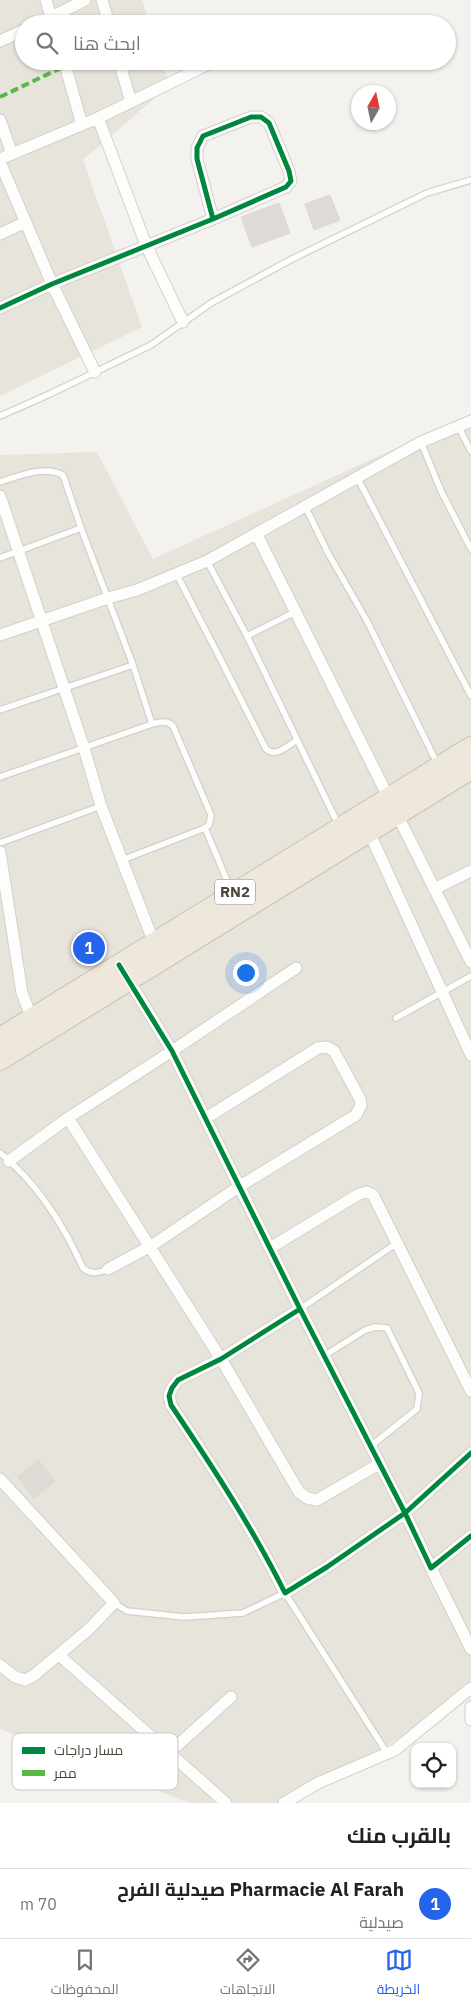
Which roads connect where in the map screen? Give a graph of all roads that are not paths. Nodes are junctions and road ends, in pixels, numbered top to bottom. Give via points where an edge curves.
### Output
1 (46, 0) edge
2 (85, 0) edge
3 (102, 0) edge
4 (50, 15) edge
5 (61, 15) edge
6 (106, 15) edge
7 (15, 34) edge
8 (0, 41) edge
9 (67, 70) edge
10 (122, 70) edge
11 (197, 70) edge
12 (131, 102) junction
13 (98, 118) junction
14 (0, 120) edge
15 (82, 125) junction
16 (12, 154) junction
17 (0, 161) edge
18 (471, 180) edge
19 (213, 219) junction
20 (26, 222) junction
21 (0, 234) edge
22 (146, 245) junction
23 (52, 284) junction
24 (0, 308) edge
25 (183, 322) junction
26 (95, 372) junction
27 (0, 416) edge
28 (471, 420) edge
29 (458, 426) junction
30 (421, 442) junction
31 (471, 451) edge
32 (357, 477) junction
33 (0, 482) edge
34 (0, 496) edge
35 (305, 506) junction
36 (81, 528) junction
37 (257, 535) junction
38 (471, 550) edge
39 (19, 552) junction
40 (0, 558) edge
41 (207, 562) junction
42 (176, 575) junction
43 (108, 598) junction
44 (295, 612) junction
45 (42, 620) junction
46 (0, 635) edge
47 (248, 636) junction
48 (133, 664) junction
49 (64, 688) junction
50 (471, 696) edge
51 (0, 710) edge
52 (152, 724) junction
53 (297, 740) junction
54 (471, 747) edge
55 (84, 748) junction
56 (439, 767) junction
57 (471, 769) edge
58 (0, 777) edge
59 (101, 806) junction
60 (394, 806) junction
61 (205, 828) junction
62 (340, 828) junction
63 (369, 832) junction
64 (0, 843) edge
65 (0, 852) edge
66 (121, 860) junction
67 (471, 871) edge
68 (434, 889) junction
69 (3, 892) edge
70 (233, 894) junction
71 (154, 943) junction
72 (471, 962) edge
73 (296, 968) dead end
74 (124, 972) junction
75 (471, 976) edge
76 (442, 992) junction
77 (396, 1018) dead end
78 (35, 1027) junction
79 (0, 1038) edge
80 (172, 1051) junction
81 (471, 1055) edge
82 (0, 1060) edge
83 (68, 1118) junction
84 (206, 1118) junction
85 (0, 1153) edge
86 (9, 1160) junction
87 (240, 1186) junction
88 (397, 1243) junction
89 (151, 1246) junction
90 (270, 1248) junction
91 (108, 1269) joint
92 (300, 1310) junction
93 (324, 1356) junction
94 (221, 1358) junction
95 (471, 1391) edge
96 (370, 1446) junction
97 (471, 1453) edge
98 (380, 1464) junction
99 (0, 1479) edge
100 (406, 1513) junction
101 (471, 1536) edge
102 (431, 1568) junction
103 (285, 1593) junction
104 (114, 1603) junction
105 (471, 1649) edge
106 (59, 1655) junction
107 (0, 1665) edge
108 (471, 1688) edge
109 (231, 1697) dead end
110 (471, 1707) edge
111 (471, 1720) edge
112 (148, 1733) edge
113 (178, 1745) edge
114 (387, 1753) junction
115 (178, 1759) edge
116 (226, 1803) edge
117 (284, 1803) edge

1 - 4 street
2 - 5 street
3 - 6 street
7 - 8 street
9 - 15 street
10 - 12 street
11 - 12 street
12 - 13 street
13 - 15 street
13 - 22 street
14 - 16 street
15 - 16 street
16 - 17 street
17 - 20 street
18 - 25 lane via 427,193 292,259
19 - 19 street via 197,148 203,136 251,117 261,117 269,123 291,180 286,187
19 - 22 street
20 - 21 street
20 - 23 street
22 - 23 street
22 - 25 street
23 - 24 street
23 - 26 street
25 - 26 lane via 151,345
26 - 27 lane
28 - 29 street
29 - 30 street
29 - 31 lane
30 - 32 street
30 - 38 lane via 440,491
32 - 35 street
32 - 50 lane
33 - 36 lane via 49,470 63,475
34 - 39 street
35 - 37 street
35 - 56 lane via 367,621
36 - 39 lane
36 - 43 lane
37 - 41 street
37 - 44 street
39 - 40 lane
39 - 45 street
41 - 42 street
41 - 47 lane
42 - 43 street
42 - 53 lane via 266,749 275,753
43 - 45 street
43 - 48 lane
44 - 47 lane
44 - 60 street
45 - 46 street
45 - 49 street
47 - 53 lane
48 - 49 lane
48 - 52 lane
49 - 51 lane
49 - 55 street
52 - 55 lane
52 - 61 lane via 170,722 173,726 211,815
53 - 62 lane
54 - 56 highway, RN2
55 - 58 lane
55 - 59 street
56 - 60 highway, RN2
57 - 60 highway, RN2
59 - 64 lane
59 - 66 street
60 - 62 highway, RN2
60 - 63 highway, RN2
60 - 68 street
61 - 66 lane
61 - 70 lane
62 - 70 highway, RN2
63 - 74 highway, RN2
63 - 76 street
65 - 69 street
66 - 71 street
67 - 68 street
68 - 72 street
69 - 78 street via 22,993
70 - 71 highway, RN2
71 - 74 highway, RN2
73 - 80 street
74 - 78 highway, RN2
74 - 80 street
75 - 76 lane
76 - 77 lane
76 - 81 street
78 - 79 highway, RN2
78 - 82 highway, RN2
80 - 83 street
80 - 84 street
83 - 86 street
83 - 89 street
84 - 87 street
84 - 87 street via 318,1048 327,1047 334,1051 360,1099 356,1115
85 - 86 lane
86 - 91 lane via 58,1221 83,1268 96,1274
87 - 89 street
87 - 90 street
88 - 90 street via 374,1195 368,1192 359,1194
88 - 92 lane
88 - 95 street
89 - 91 street
89 - 94 street
90 - 92 street
92 - 93 street
92 - 94 street
93 - 96 street
93 - 96 lane via 365,1330 387,1328 419,1393 419,1402 417,1408
94 - 98 street via 299,1492 307,1498 317,1500
94 - 103 street via 178,1380 169,1396 171,1405 224,1484
96 - 98 street
97 - 100 street
98 - 100 street
99 - 104 street
100 - 102 street
100 - 103 street
101 - 102 street
102 - 105 street
103 - 104 lane via 242,1613 184,1617 127,1611
103 - 114 lane
104 - 106 street
106 - 107 street via 25,1680 15,1678
106 - 112 street
108 - 114 street via 404,1744
109 - 113 street
110 - 111 street
114 - 117 street via 318,1783
115 - 116 street

